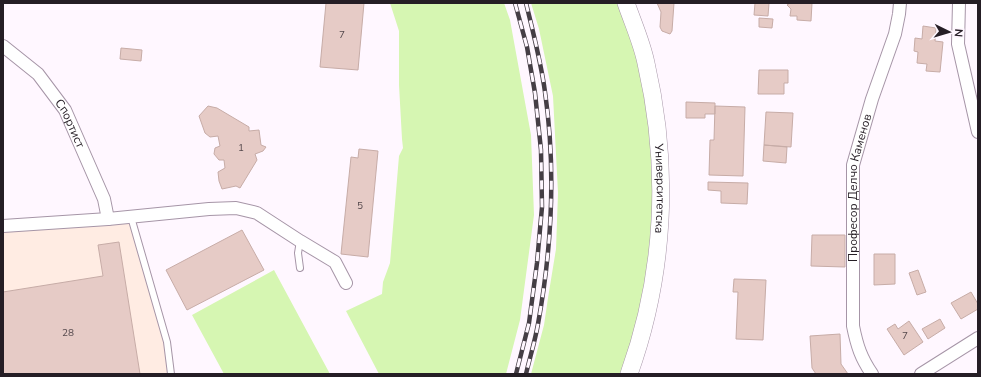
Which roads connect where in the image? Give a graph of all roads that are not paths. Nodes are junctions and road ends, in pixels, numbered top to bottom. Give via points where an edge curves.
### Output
1 (626, 3) edge
2 (900, 3) edge
3 (959, 3) edge
4 (3, 46) edge
5 (978, 132) edge
6 (130, 217) junction
7 (108, 219) junction
8 (3, 226) edge
9 (300, 241) junction
10 (300, 268) dead end
11 (346, 283) dead end
12 (978, 338) edge
13 (171, 374) edge
14 (629, 374) edge
15 (872, 374) edge
16 (921, 374) edge

1 - 14 street, Университетска via 646,62 654,102 660,148 662,196 652,295
2 - 15 street, Професор Делчо Каменов via 894,34 853,165 853,326 859,351
3 - 5 street via 958,44
4 - 7 street, Спортист via 38,74 65,110 104,199
6 - 7 street
6 - 9 street via 236,208 258,213
6 - 13 lane via 167,342
7 - 8 street
9 - 10 lane
9 - 11 street via 335,262
12 - 16 street

